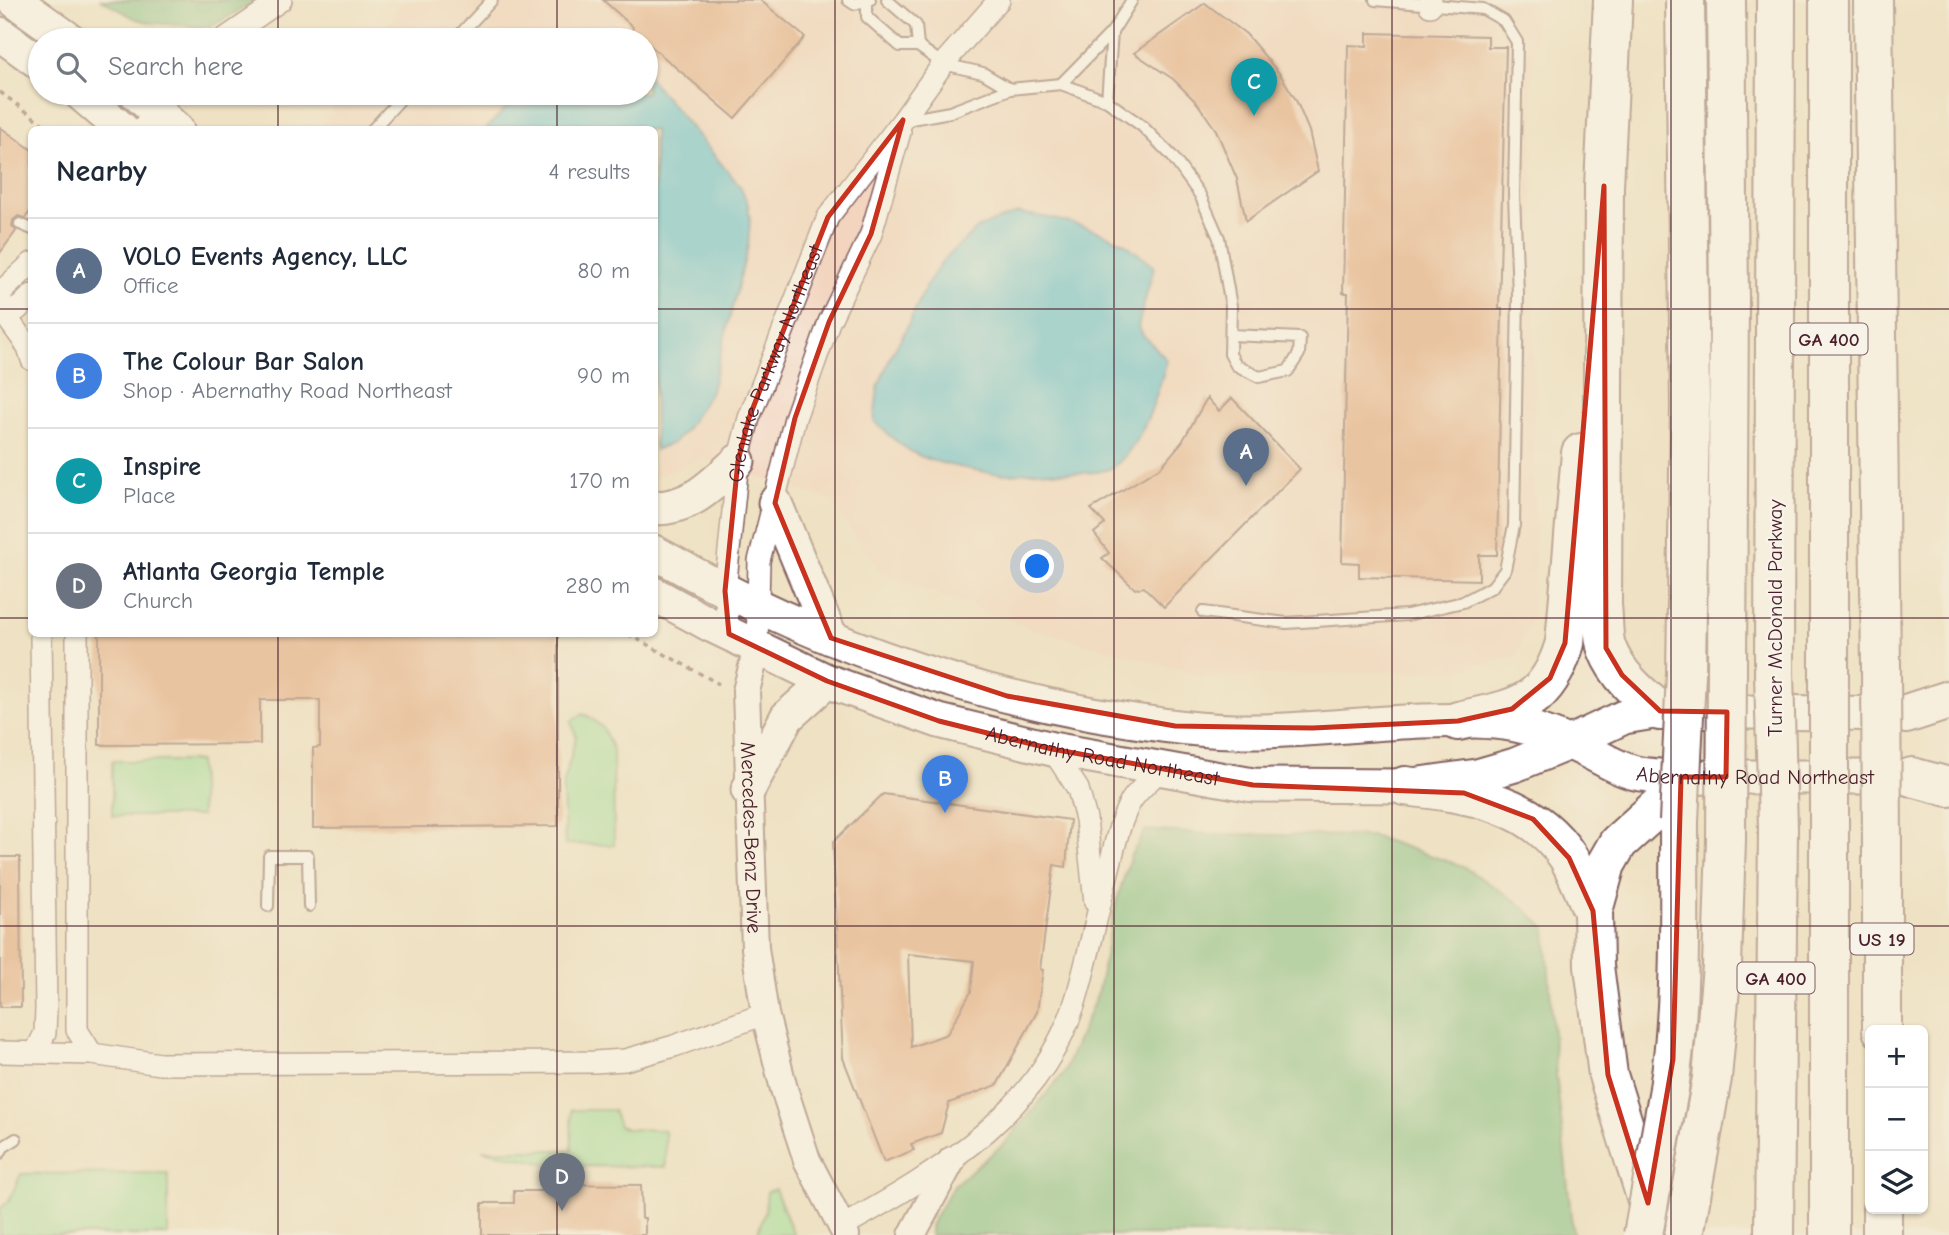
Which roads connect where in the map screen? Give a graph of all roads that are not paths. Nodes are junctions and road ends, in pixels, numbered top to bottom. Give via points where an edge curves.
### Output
1 (14, 0) edge
2 (281, 0) edge
3 (492, 0) edge
4 (848, 0) edge
5 (868, 0) edge
6 (887, 0) edge
7 (999, 0) edge
8 (1132, 0) edge
9 (1375, 0) edge
10 (1613, 0) edge
11 (1685, 0) edge
12 (1726, 0) edge
13 (1776, 0) edge
14 (1829, 0) edge
15 (1873, 0) edge
16 (1431, 3) edge
17 (53, 28) edge
18 (240, 28) edge
19 (465, 28) edge
20 (1112, 32) junction
21 (0, 34) edge
22 (918, 46) junction
23 (28, 54) edge
24 (943, 64) junction
25 (1061, 84) junction
26 (1010, 89) junction
27 (1107, 101) junction
28 (94, 105) edge
29 (395, 105) edge
30 (903, 120) junction
31 (118, 126) edge
32 (376, 126) edge
33 (1605, 186) junction
34 (28, 267) edge
35 (28, 299) edge
36 (0, 301) edge
37 (0, 307) edge
38 (1231, 335) junction
39 (28, 347) edge
40 (738, 461) junction
41 (775, 502) junction
42 (658, 508) edge
43 (658, 554) edge
44 (725, 591) junction
45 (658, 596) edge
46 (757, 607) junction
47 (1203, 612) dead end
48 (41, 637) edge
49 (77, 637) edge
50 (831, 638) junction
51 (743, 641) junction
52 (827, 681) junction
53 (1949, 700) edge
54 (1660, 711) junction
55 (1906, 713) junction
56 (1949, 718) edge
57 (1458, 721) junction
58 (1571, 742) junction
59 (1052, 749) junction
60 (1160, 770) junction
61 (1949, 776) edge
62 (1912, 777) junction
63 (1691, 778) junction
64 (1405, 786) junction
65 (1949, 787) edge
66 (748, 790) junction
67 (1829, 817) joint
68 (268, 906) dead end
69 (309, 906) dead end
70 (1594, 911) junction
71 (1096, 918) junction
72 (763, 1002) junction
73 (1882, 1025) edge
74 (36, 1051) junction
75 (0, 1052) edge
76 (92, 1054) junction
77 (16, 1139) dead end
78 (0, 1153) edge
79 (952, 1160) junction
80 (1882, 1214) edge
81 (843, 1231) edge
82 (1676, 1234) edge
83 (912, 1235) edge
84 (1643, 1235) edge
85 (1774, 1235) edge
86 (1829, 1235) edge
87 (1882, 1235) edge

1 - 17 main road
2 - 18 street
3 - 19 lane
4 - 5 lane via 854,4
5 - 22 lane via 867,18 900,46
6 - 22 lane via 916,25
7 - 24 street, Glenlake Parkway Northeast
8 - 20 lane
9 - 16 lane
10 - 33 highway
11 - 84 highway, bridge via 1690,405 1679,978 1669,1089
12 - 82 highway, bridge via 1729,297 1722,966 1712,1078
13 - 85 highway, Turner McDonald Parkway / GA 400, bridge
14 - 67 highway, GA 400, bridge
15 - 73 highway, US 19, bridge
16 - 47 lane via 1483,9 1504,21 1517,42 1514,512 1505,570 1492,587 1463,602 1407,615 1286,623
20 - 25 lane
20 - 27 lane
21 - 23 main road
22 - 24 lane
24 - 26 lane via 983,73
24 - 30 street, Glenlake Parkway Northeast
25 - 26 lane
25 - 27 lane
26 - 30 lane via 950,112
27 - 38 lane via 1142,126 1172,156 1200,195 1219,238 1231,306
28 - 31 main road
29 - 32 lane
30 - 40 street, Glenlake Parkway Northeast via 828,217 749,418
30 - 41 street, Glenlake Parkway Northeast via 871,234 829,322 795,418
33 - 54 highway via 1602,606 1606,648 1622,675
33 - 57 highway via 1565,643 1550,678 1524,704
34 - 36 street via 2,292
35 - 37 street via 17,310
37 - 39 street
38 - 38 lane via 1230,354 1236,365 1259,377 1288,372 1299,354 1300,338
40 - 42 main road via 698,497
40 - 44 street, Glenlake Parkway Northeast
41 - 46 street, Glenlake Parkway Northeast via 759,561
41 - 50 main road
43 - 44 main road, Abernathy Road Northeast
44 - 46 main road, Abernathy Road Northeast
44 - 51 street, Glenlake Parkway Northeast
45 - 51 main road, Abernathy Road Northeast
46 - 50 main road, Abernathy Road Northeast
46 - 51 street, Glenlake Parkway Northeast
48 - 74 street via 46,1009 45,1033
49 - 76 street via 77,1030
50 - 57 main road, Abernathy Road Northeast via 993,692 1175,726 1234,731
51 - 52 main road, Abernathy Road Northeast
51 - 66 street, Mercedes-Benz Drive
52 - 59 main road, Abernathy Road Northeast via 939,721
52 - 66 main road via 787,717
53 - 55 highway
54 - 55 main road, Abernathy Road Northeast
54 - 58 main road, Abernathy Road Northeast via 1624,717
55 - 56 main road, Abernathy Road Northeast
57 - 58 main road, Abernathy Road Northeast via 1498,722
58 - 63 main road, Abernathy Road Northeast via 1637,774
58 - 64 main road, Abernathy Road Northeast via 1477,776
59 - 60 main road, Abernathy Road Northeast
59 - 71 street via 1078,789 1086,819
60 - 64 main road, Abernathy Road Northeast via 1253,785
60 - 71 street via 1131,801 1117,835
61 - 62 main road, Abernathy Road Northeast
62 - 63 main road, Abernathy Road Northeast
62 - 65 highway
63 - 70 highway via 1618,843 1606,864
64 - 70 highway via 1464,793 1533,819 1569,858
66 - 72 street, Mercedes-Benz Drive via 755,948
67 - 86 highway, US 19
68 - 69 lane via 269,856 308,856
70 - 82 highway via 1594,966 1608,1075
71 - 79 street via 1079,989 1051,1057 1005,1116
72 - 76 street via 674,1046 615,1061 160,1064
72 - 81 street, Mercedes-Benz Drive via 807,1160
74 - 75 street
74 - 76 street
77 - 78 lane
79 - 81 street
79 - 83 street
80 - 87 highway

